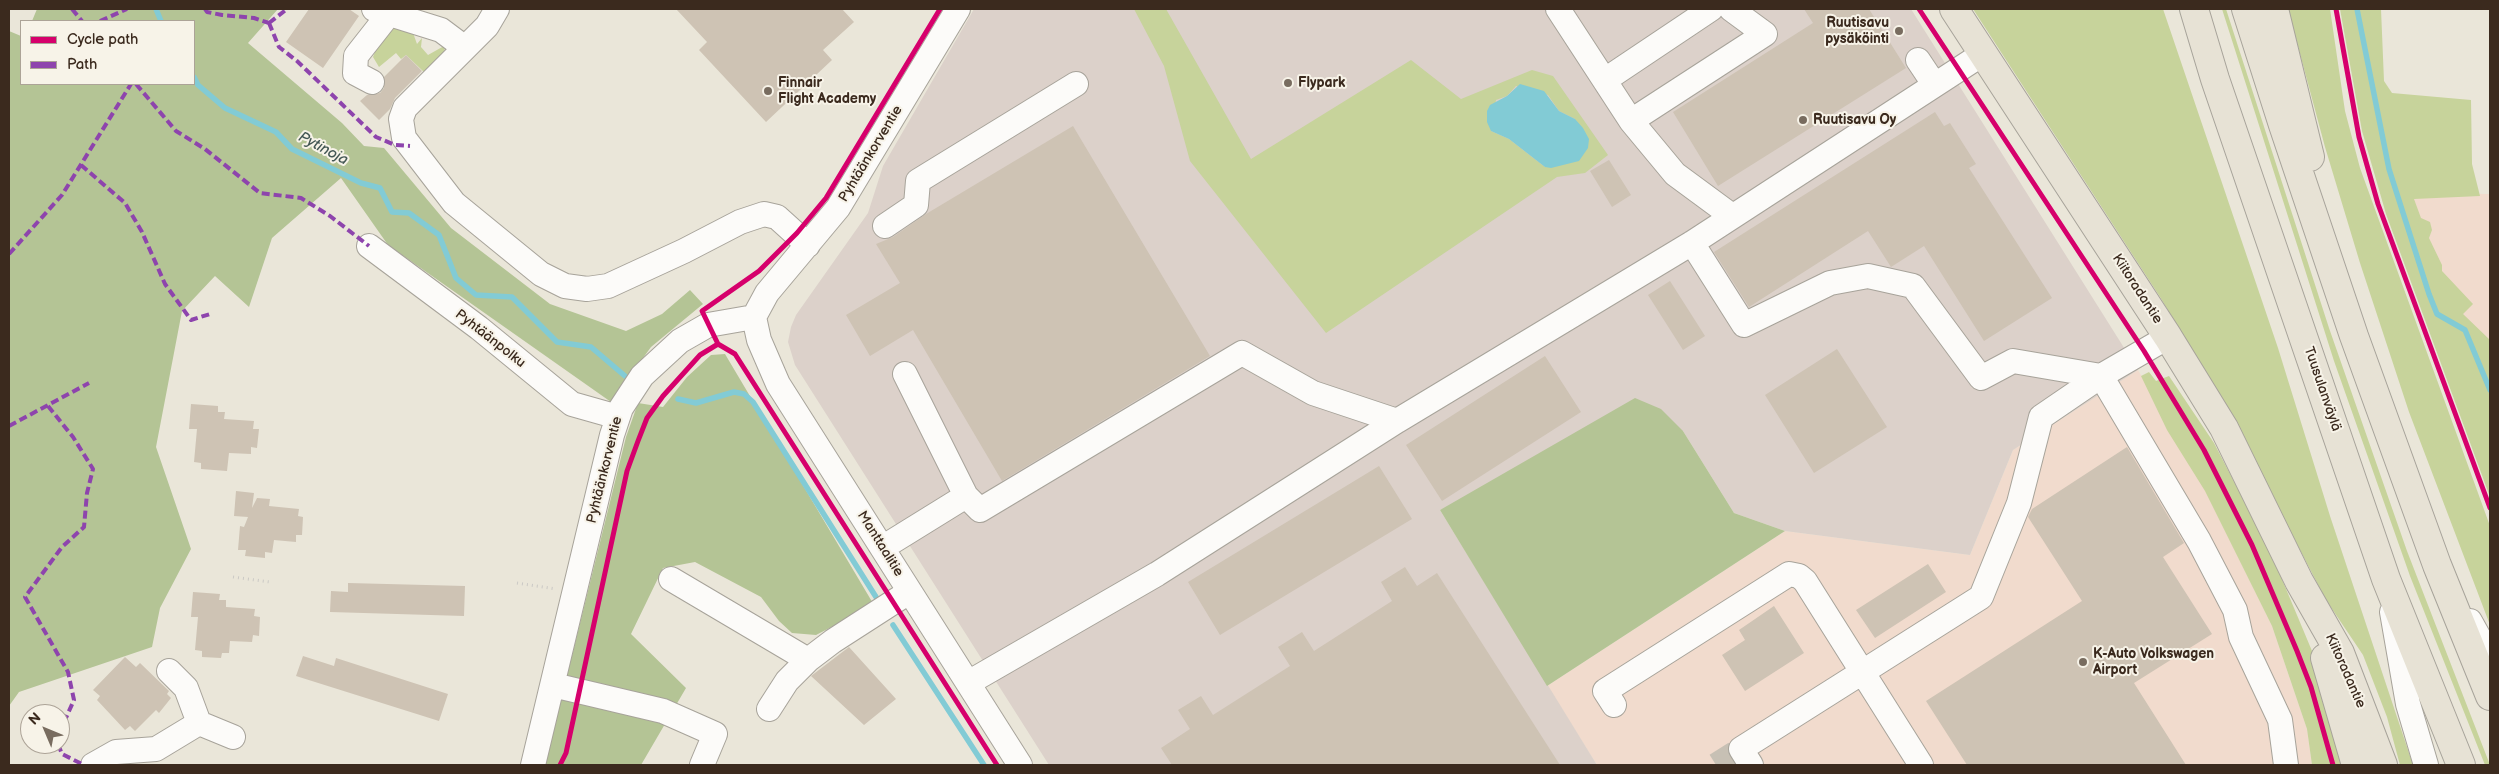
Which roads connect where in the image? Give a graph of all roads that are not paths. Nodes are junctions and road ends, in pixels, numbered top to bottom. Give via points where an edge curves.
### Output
1 (497, 9) edge
2 (958, 9) edge
3 (1558, 9) edge
4 (1711, 9) edge
5 (1731, 9) edge
6 (1954, 9) edge
7 (2186, 9) edge
8 (2194, 9) edge
9 (2246, 9) edge
10 (2274, 9) edge
11 (382, 12) edge
12 (465, 48) junction
13 (1984, 53) junction
14 (1918, 60) dead end
15 (2216, 79) junction
16 (1605, 80) junction
17 (372, 82) dead end
18 (1076, 84) dead end
19 (1934, 84) junction
20 (1631, 122) junction
21 (1732, 216) junction
22 (885, 226) dead end
23 (1692, 243) junction
24 (808, 245) junction
25 (369, 246) dead end
26 (754, 317) junction
27 (2354, 336) junction
28 (2168, 337) junction
29 (905, 374) dead end
30 (2101, 376) junction
31 (618, 418) junction
32 (1397, 421) junction
33 (966, 496) junction
34 (882, 548) junction
35 (2437, 565) junction
36 (2386, 578) junction
37 (671, 579) dead end
38 (2299, 581) junction
39 (909, 592) junction
40 (2490, 656) edge
41 (808, 660) junction
42 (169, 671) dead end
43 (1862, 672) junction
44 (968, 683) junction
45 (553, 685) junction
46 (2490, 696) edge
47 (1614, 705) dead end
48 (769, 709) dead end
49 (199, 723) junction
50 (233, 737) dead end
51 (1742, 756) tunnel mouth
52 (93, 765) edge
53 (533, 765) edge
54 (702, 765) edge
55 (1020, 765) edge
56 (1921, 765) edge
57 (2286, 765) edge
58 (2356, 765) edge
59 (2384, 765) edge
60 (2426, 765) edge
61 (2461, 765) edge

1 - 12 street
2 - 24 street, Pyhtäänkorventie via 859,175
3 - 16 street
4 - 16 street
5 - 20 street via 1765,34
6 - 13 main road, Kiitoradantie
7 - 15 main road
8 - 15 main road, Tuusulanväylä
9 - 27 main road
10 - 27 main road
11 - 12 street via 441,30
11 - 17 street via 356,56 355,73
12 - 24 street via 406,108 401,119 404,138 454,203 541,274 565,286 587,290 608,286 740,222 764,214 777,217
13 - 19 street
13 - 28 main road, Kiitoradantie
14 - 19 street
15 - 36 main road, Tuusulanväylä
16 - 20 street
18 - 22 street via 918,181 916,205
19 - 21 street
20 - 21 street via 1675,174
21 - 23 street
23 - 30 street via 1744,325 1830,283 1868,276 1913,286 1981,378 2014,361
23 - 32 street
24 - 26 street, Pyhtäänkorventie via 766,293
25 - 31 street, Pyhtäänpolku via 572,404
26 - 31 street, Pyhtäänkorventie via 708,325 680,341 642,376 628,394
26 - 34 street, Manttaalitie via 759,340 778,384
27 - 35 main road
28 - 30 street
28 - 38 main road, Kiitoradantie via 2224,428
29 - 33 street
30 - 43 street via 2041,418 2019,503 1981,597
30 - 57 street via 2199,541 2235,610 2241,637 2280,720
31 - 45 street, Pyhtäänkorventie
32 - 33 street via 1313,392 1242,353 980,510
32 - 44 street via 1157,574
33 - 34 street
34 - 39 street, Manttaalitie
35 - 40 street
35 - 46 main road
36 - 60 street via 2408,704
36 - 61 main road, Tuusulanväylä
37 - 41 street
38 - 58 main road, Kiitoradantie
38 - 59 main road, Kiitoradantie via 2340,653
39 - 41 street
39 - 44 street, Manttaalitie
41 - 48 street via 787,681
42 - 49 street via 186,688
43 - 47 street via 1805,581 1788,574 1605,691
43 - 51 street
43 - 56 street
44 - 55 street, Manttaalitie
45 - 53 street, Pyhtäänkorventie
45 - 54 street via 663,711 715,734
49 - 50 street
49 - 52 street via 156,749 116,752

